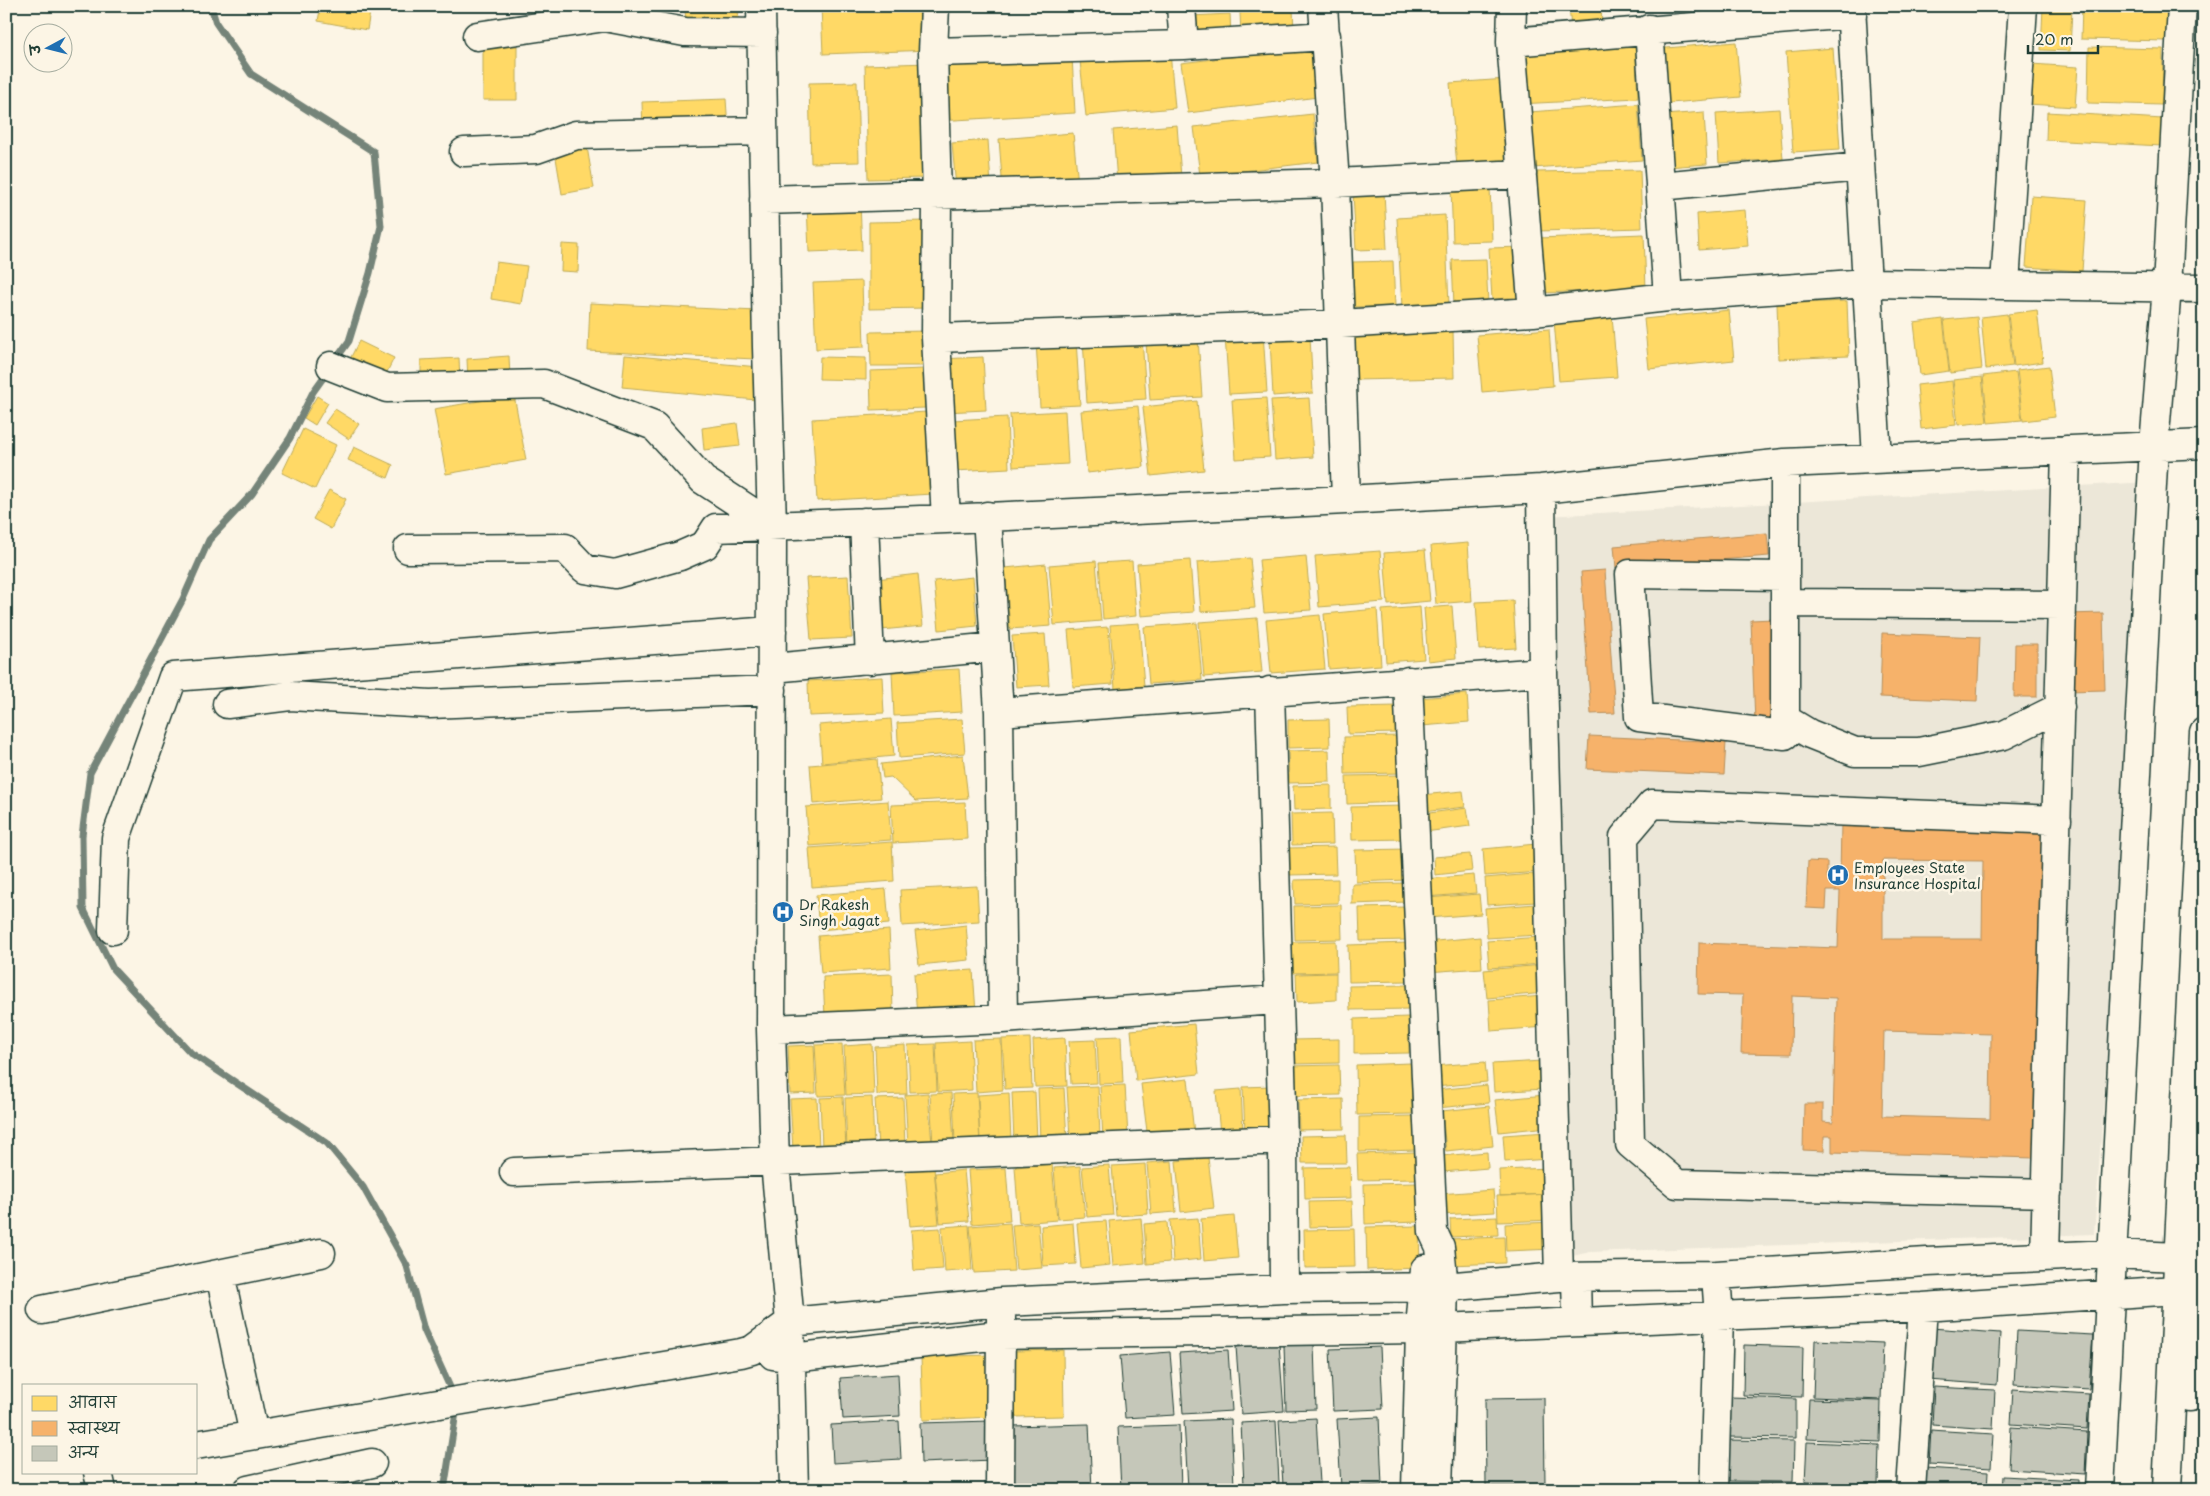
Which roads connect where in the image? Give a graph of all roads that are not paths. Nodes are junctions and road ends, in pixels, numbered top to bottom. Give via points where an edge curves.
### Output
1 (761, 6) edge
2 (935, 6) edge
3 (1181, 6) edge
4 (1323, 6) edge
5 (1512, 6) edge
6 (2023, 6) edge
7 (2182, 6) edge
8 (1851, 10) edge
9 (1649, 29) junction
10 (762, 33) junction
11 (477, 36) dead end
12 (1326, 36) junction
13 (1511, 42) junction
14 (1184, 45) junction
15 (933, 52) junction
16 (763, 131) junction
17 (464, 152) dead end
18 (1860, 167) junction
19 (1522, 174) junction
20 (1335, 183) junction
21 (1660, 186) junction
22 (938, 196) junction
23 (764, 200) junction
24 (1867, 282) junction
25 (2005, 284) junction
26 (2167, 287) junction
27 (2204, 288) edge
28 (1668, 297) junction
29 (1532, 312) junction
30 (1341, 324) junction
31 (936, 338) junction
32 (331, 366) dead end
33 (2204, 444) edge
34 (2154, 446) junction
35 (2066, 450) junction
36 (1877, 458) junction
37 (1785, 463) junction
38 (1541, 489) junction
39 (1346, 500) junction
40 (988, 516) junction
41 (946, 519) junction
42 (864, 522) junction
43 (772, 525) junction
44 (408, 549) dead end
45 (1785, 576) junction
46 (1785, 602) junction
47 (2062, 605) junction
48 (772, 631) junction
49 (995, 647) junction
50 (870, 660) junction
51 (1543, 672) junction
52 (772, 679) junction
53 (1408, 681) junction
54 (1270, 691) junction
55 (227, 704) dead end
56 (2060, 708) junction
57 (999, 712) junction
58 (1785, 719) junction
59 (2204, 732) edge
60 (2057, 820) junction
61 (113, 930) dead end
62 (1277, 1000) junction
63 (1003, 1019) junction
64 (771, 1029) junction
65 (1283, 1140) junction
66 (775, 1163) junction
67 (514, 1172) dead end
68 (2204, 1181) edge
69 (2047, 1193) junction
70 (321, 1253) dead end
71 (2112, 1254) junction
72 (2046, 1256) junction
73 (2189, 1258) junction
74 (220, 1274) junction
75 (1716, 1275) junction
76 (1568, 1277) junction
77 (1433, 1287) junction
78 (1284, 1289) junction
79 (2176, 1290) junction
80 (2110, 1294) junction
81 (1002, 1302) junction
82 (1923, 1307) junction
83 (42, 1310) dead end
84 (1719, 1317) junction
85 (790, 1322) junction
86 (1578, 1322) junction
87 (1431, 1328) junction
88 (1000, 1335) junction
89 (752, 1350) junction
90 (791, 1358) junction
91 (254, 1434) junction
92 (198, 1445) edge
93 (372, 1463) dead end
94 (98, 1474) edge
95 (102, 1490) edge
96 (248, 1490) edge
97 (794, 1490) edge
98 (1000, 1490) edge
99 (1416, 1490) edge
100 (1438, 1490) edge
101 (1714, 1490) edge
102 (1911, 1490) edge
103 (2100, 1490) edge
104 (2167, 1490) edge
105 (2184, 1490) edge

1 - 10 street
2 - 15 street
3 - 14 street
4 - 12 street
5 - 13 street
6 - 25 street
7 - 26 street
8 - 9 street
8 - 18 street
9 - 13 street
9 - 21 street
10 - 11 street via 685,32 605,17
10 - 16 street
12 - 14 street
12 - 20 street
13 - 19 street
14 - 15 street
15 - 22 street
16 - 17 street via 576,135 536,149
16 - 23 street
18 - 21 street
18 - 24 street
19 - 20 street
19 - 29 street
20 - 22 street
20 - 30 street
21 - 28 street
22 - 23 street
22 - 31 street
23 - 43 street
24 - 25 street
24 - 28 street
24 - 36 street
25 - 26 street
26 - 27 street
26 - 34 street
28 - 29 street
29 - 30 street
30 - 31 street
30 - 39 street
31 - 41 street
32 - 43 street via 387,388 544,384 654,426 703,480
33 - 34 street
34 - 35 street
34 - 71 street
35 - 36 street
35 - 47 street
36 - 37 street
37 - 38 street
37 - 45 street
38 - 39 street
38 - 51 street
39 - 40 street
40 - 41 street
40 - 49 street
41 - 42 street
42 - 43 street
42 - 50 street
43 - 44 street via 716,528 705,545 615,574 585,570 565,548
43 - 48 street
45 - 46 street
45 - 58 street via 1630,574 1639,717 1785,735
46 - 47 street
46 - 58 street
47 - 56 street
48 - 52 street
48 - 61 street via 173,677 116,838
49 - 50 street
49 - 57 street
50 - 52 street
51 - 53 street
51 - 76 street
52 - 55 street via 430,704 290,696
52 - 64 street
53 - 54 street
53 - 77 street via 1433,1232 1428,1246
54 - 57 street
54 - 62 street
56 - 58 street via 2004,735 1919,752 1855,752 1810,734
56 - 60 street
57 - 63 street
59 - 73 street
60 - 69 street
60 - 69 street via 1652,804 1624,837 1630,1144 1677,1184
62 - 63 street
62 - 65 street
63 - 64 street
64 - 66 street
65 - 66 street
65 - 78 street
66 - 67 street
66 - 85 street
68 - 73 street
69 - 72 street
70 - 74 street
71 - 72 street
71 - 73 street
71 - 80 street
72 - 75 street
73 - 79 street
73 - 105 street
74 - 83 street
74 - 91 street
75 - 76 street
75 - 84 street
76 - 77 street
76 - 86 street
77 - 78 street
77 - 87 street
78 - 81 street
79 - 80 street
79 - 104 street
80 - 82 street
80 - 103 street
81 - 85 street
81 - 88 street
82 - 84 street
82 - 102 street
84 - 86 street
84 - 101 street
85 - 89 street
85 - 90 street
86 - 87 street
87 - 88 street
87 - 99 street
87 - 100 street
88 - 90 street
88 - 98 street
89 - 90 street
89 - 91 street
90 - 97 street
91 - 92 street
93 - 96 street
94 - 95 street

